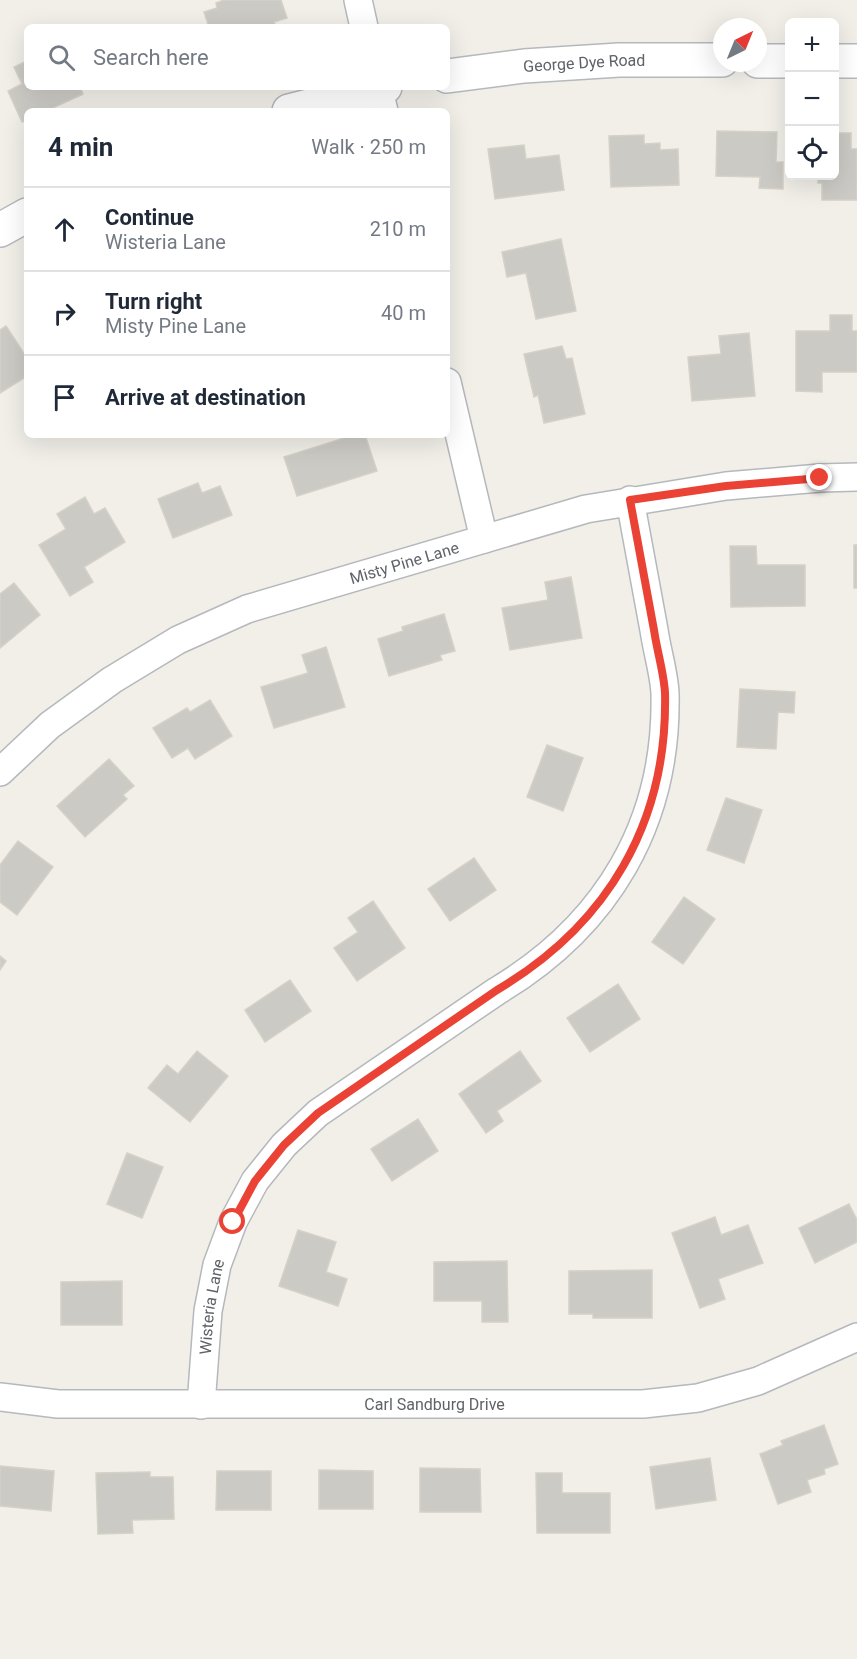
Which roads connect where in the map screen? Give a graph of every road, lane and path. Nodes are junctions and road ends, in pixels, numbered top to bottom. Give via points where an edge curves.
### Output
1 (358, 0) edge
2 (363, 24) edge
3 (713, 60) edge
4 (767, 61) edge
5 (785, 61) edge
6 (839, 61) edge
7 (857, 61) edge
8 (450, 76) edge
9 (381, 93) edge
10 (304, 108) edge
11 (24, 217) edge
12 (0, 230) edge
13 (450, 395) edge
14 (857, 477) edge
15 (630, 500) junction
16 (484, 539) junction
17 (0, 772) edge
18 (857, 1337) edge
19 (0, 1397) edge
20 (201, 1405) junction

1 - 2 street
3 - 8 street, George Dye Road via 619,60
4 - 5 street
6 - 7 street
9 - 10 street
11 - 12 street
13 - 16 street
14 - 15 street, Misty Pine Lane via 726,486
15 - 16 street, Misty Pine Lane
15 - 20 street, Wisteria Lane via 665,691 664,741 655,790 639,837 593,912 558,948 318,1113 284,1145 255,1181 233,1222 217,1265 208,1311
16 - 17 street, Misty Pine Lane via 248,609 178,640 103,686 50,726
18 - 20 street, Carl Sandburg Drive via 758,1381 698,1398 643,1404
19 - 20 street, Carl Sandburg Drive via 58,1404

